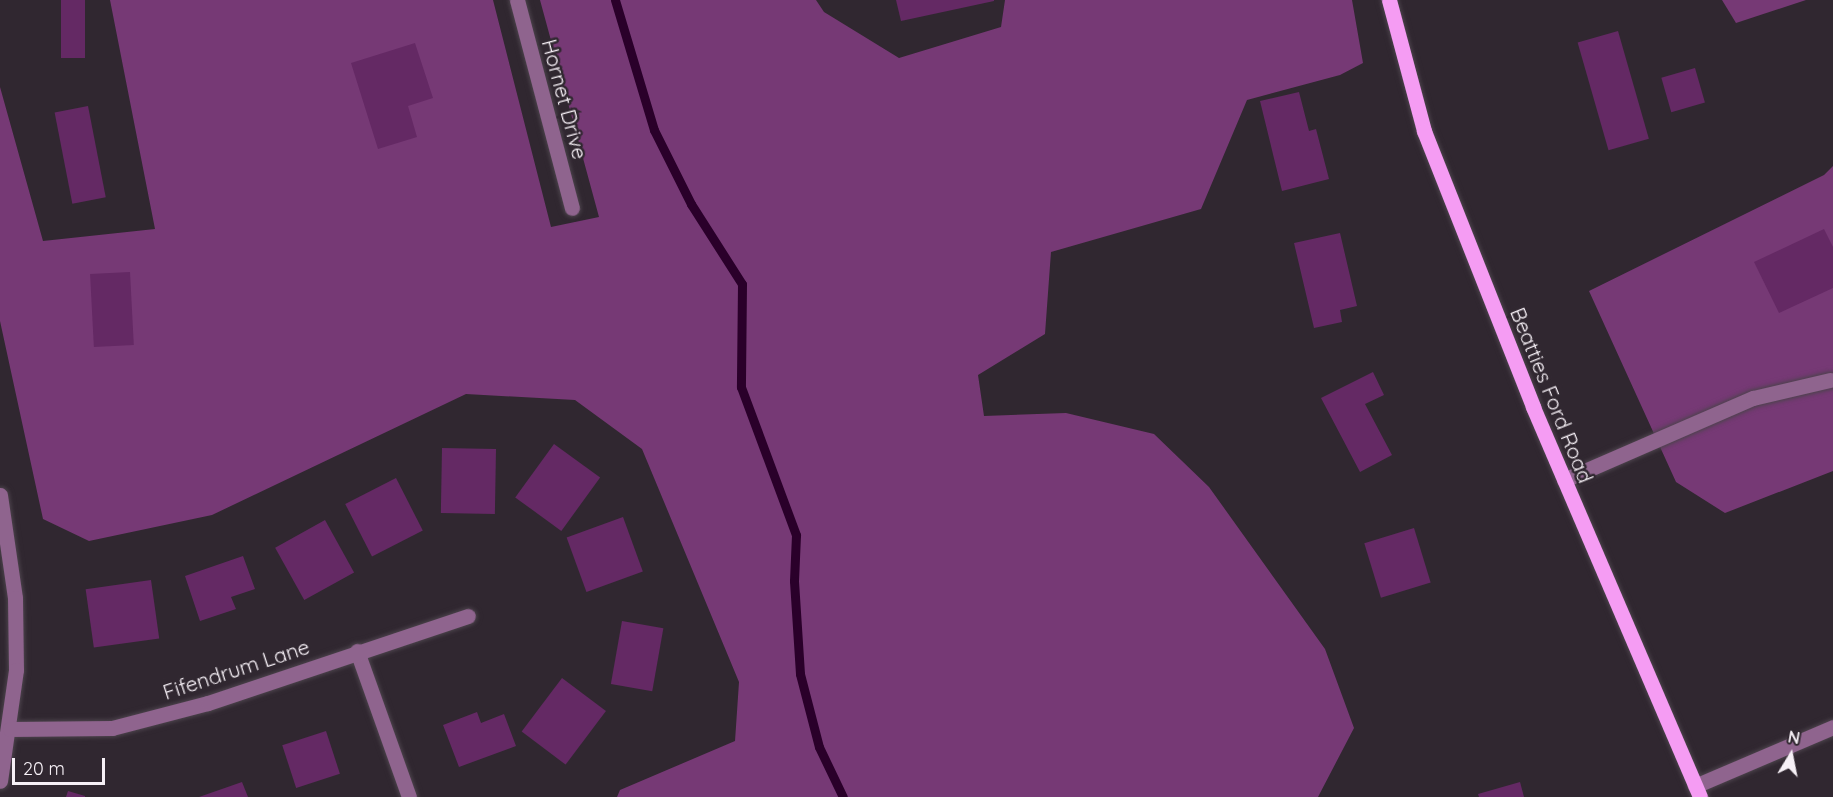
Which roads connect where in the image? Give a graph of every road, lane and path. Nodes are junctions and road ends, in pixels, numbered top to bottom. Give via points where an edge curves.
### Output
1 (517, 0) edge
2 (1389, 0) edge
3 (572, 208) dead end
4 (1830, 380) dead end
5 (1564, 480) junction
6 (0, 495) edge
7 (468, 616) dead end
8 (357, 651) junction
9 (1833, 727) edge
10 (10, 729) junction
11 (0, 781) edge
12 (1698, 791) edge
13 (408, 797) edge

1 - 3 street, Hornet Drive
2 - 5 main road, Beatties Ford Road via 1424,132
4 - 5 street via 1753,398
5 - 12 main road, Beatties Ford Road
6 - 10 street via 15,598 16,670
7 - 8 street, Fifendrum Lane
8 - 10 street, Fifendrum Lane via 208,702 112,728
8 - 13 street
9 - 12 street
10 - 11 street

